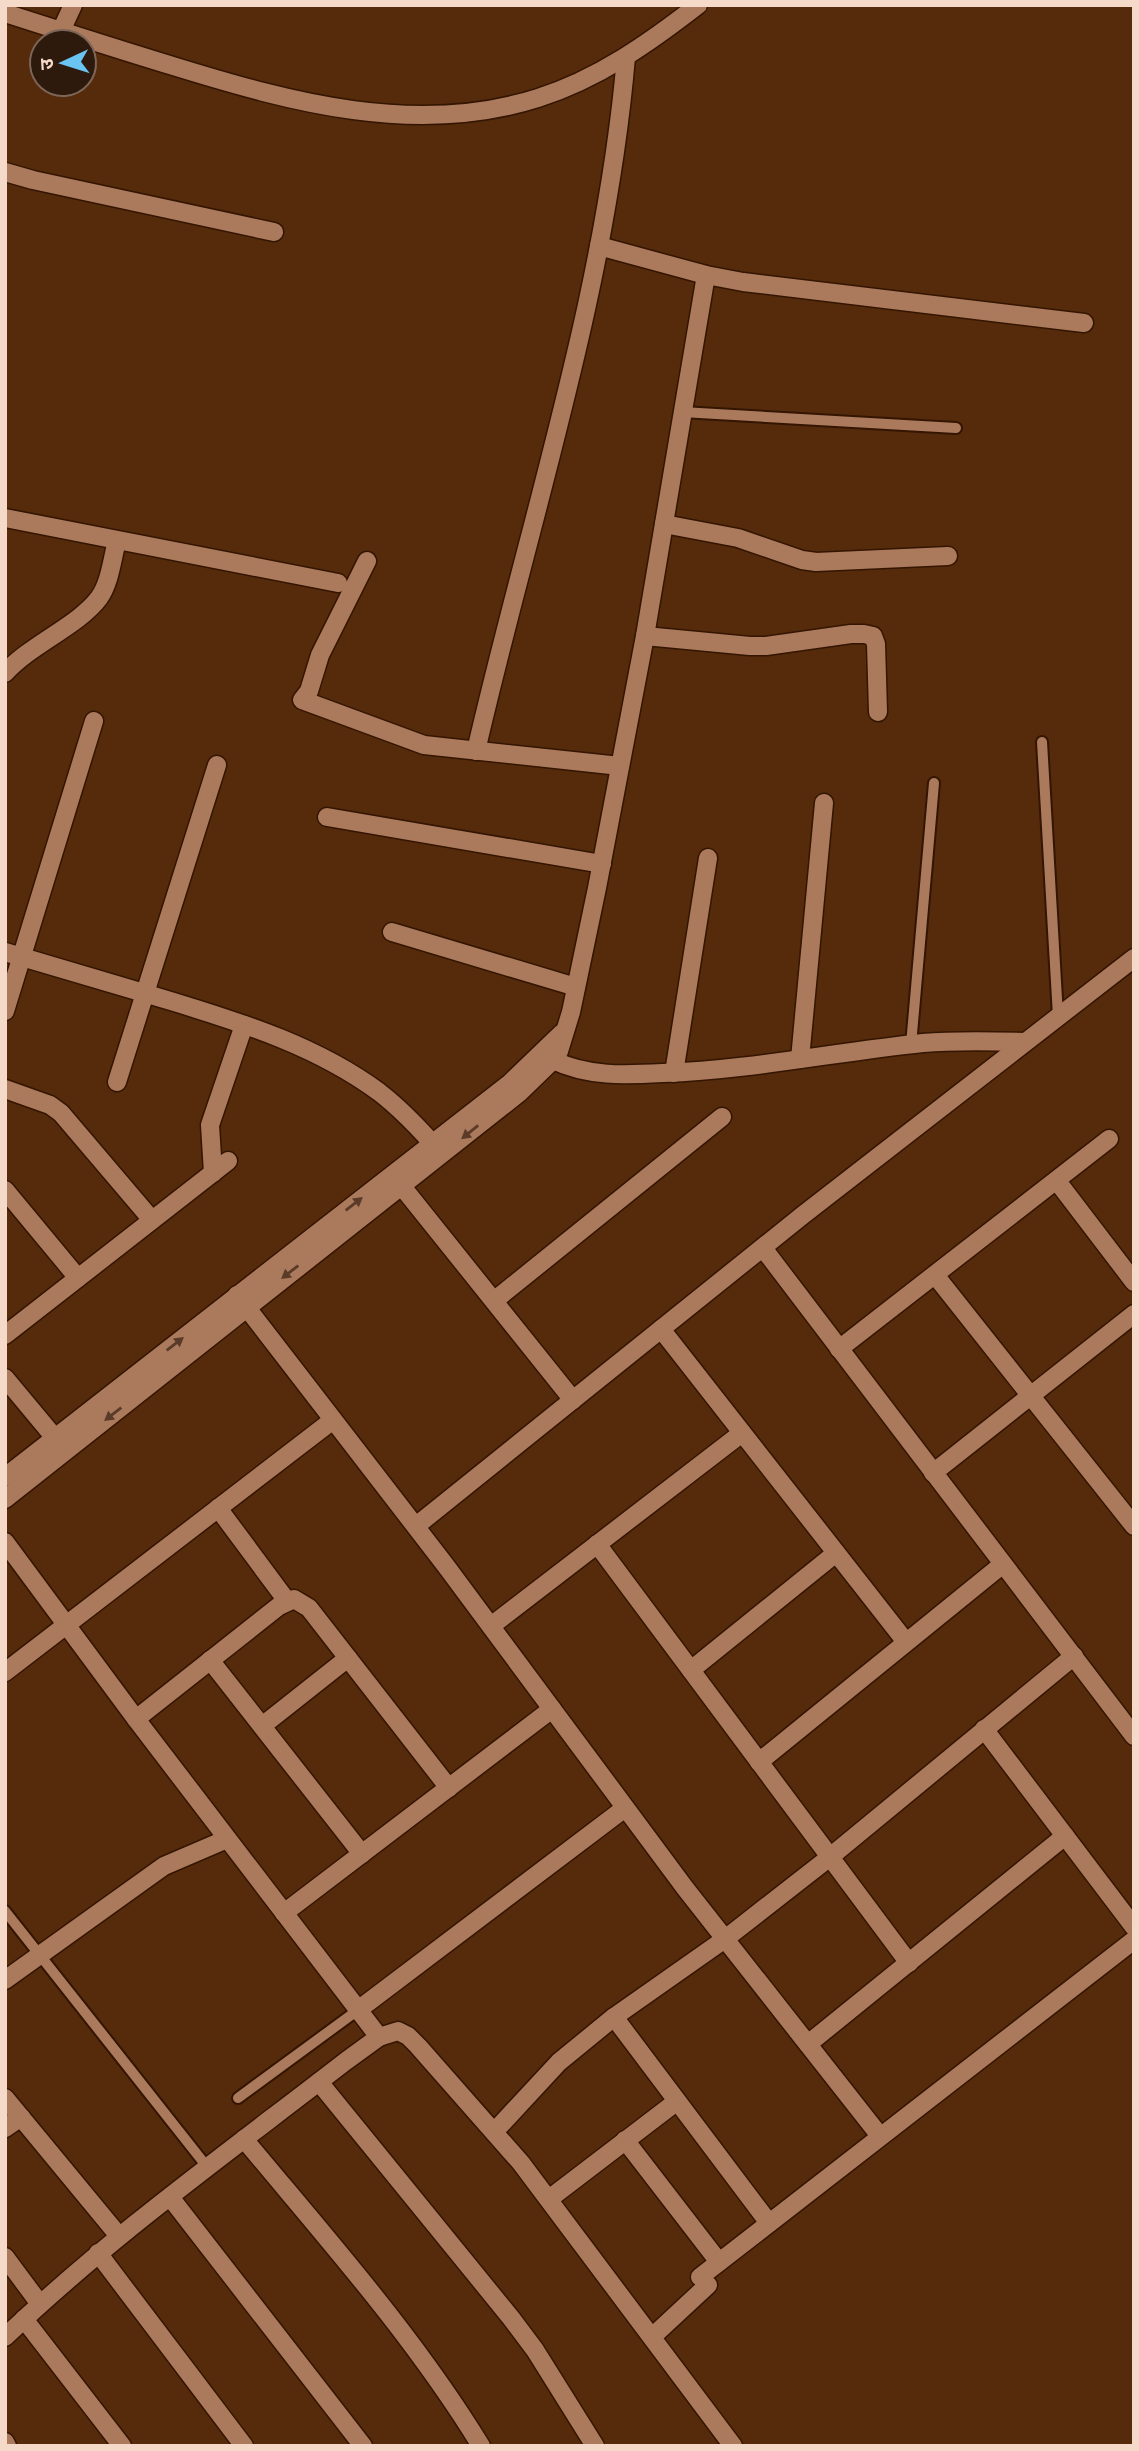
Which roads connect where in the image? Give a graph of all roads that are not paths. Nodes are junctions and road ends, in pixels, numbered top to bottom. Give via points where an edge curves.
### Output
1 (73, 5) edge
2 (698, 5) edge
3 (5, 13) edge
4 (52, 28) edge
5 (62, 28) edge
6 (98, 43) edge
7 (626, 57) junction
8 (5, 172) edge
9 (274, 232) dead end
10 (599, 246) junction
11 (706, 275) junction
12 (1084, 323) dead end
13 (682, 412) junction
14 (956, 428) dead end
15 (5, 518) edge
16 (664, 524) junction
17 (117, 541) junction
18 (948, 556) dead end
19 (367, 561) dead end
20 (338, 583) dead end
21 (645, 636) junction
22 (5, 673) edge
23 (878, 712) dead end
24 (94, 721) dead end
25 (1042, 742) dead end
26 (476, 751) junction
27 (217, 765) dead end
28 (620, 766) junction
29 (934, 783) dead end
30 (824, 803) dead end
31 (327, 817) dead end
32 (708, 858) dead end
33 (602, 864) junction
34 (391, 932) dead end
35 (13, 955) edge
36 (1134, 958) edge
37 (576, 987) junction
38 (145, 993) junction
39 (5, 1011) edge
40 (1058, 1016) junction
41 (244, 1025) junction
42 (565, 1032) junction
43 (1024, 1042) junction
44 (911, 1045) junction
45 (800, 1059) junction
46 (553, 1060) junction
47 (674, 1073) junction
48 (117, 1082) dead end
49 (5, 1089) edge
50 (722, 1117) dead end
51 (1110, 1139) dead end
52 (437, 1149) junction
53 (228, 1161) dead end
54 (213, 1173) junction
55 (397, 1180) junction
56 (1057, 1181) junction
57 (5, 1190) edge
58 (152, 1220) junction
59 (762, 1248) junction
60 (935, 1275) junction
61 (78, 1278) junction
62 (1134, 1282) edge
63 (495, 1300) junction
64 (242, 1301) junction
65 (1134, 1314) edge
66 (661, 1329) junction
67 (5, 1335) edge
68 (839, 1349) junction
69 (5, 1378) edge
70 (1030, 1395) junction
71 (573, 1400) junction
72 (333, 1420) junction
73 (742, 1433) junction
74 (55, 1438) junction
75 (933, 1473) junction
76 (5, 1477) edge
77 (5, 1499) edge
78 (218, 1508) junction
79 (1131, 1516) edge
80 (416, 1526) junction
81 (5, 1542) edge
82 (597, 1544) junction
83 (836, 1553) junction
84 (1003, 1564) junction
85 (287, 1601) junction
86 (66, 1625) junction
87 (491, 1626) junction
88 (906, 1642) junction
89 (1074, 1656) junction
90 (348, 1658) junction
91 (211, 1660) junction
92 (691, 1670) junction
93 (5, 1672) edge
94 (552, 1709) junction
95 (136, 1719) junction
96 (262, 1726) junction
97 (984, 1729) junction
98 (1134, 1736) edge
99 (759, 1762) junction
100 (449, 1788) junction
101 (625, 1808) junction
102 (1065, 1836) junction
103 (227, 1839) junction
104 (362, 1854) junction
105 (830, 1857) junction
106 (5, 1911) edge
107 (284, 1913) junction
108 (1134, 1927) edge
109 (725, 1939) junction
110 (1134, 1940) edge
111 (40, 1955) junction
112 (909, 1963) junction
113 (5, 1980) edge
114 (358, 2010) junction
115 (614, 2017) junction
116 (379, 2038) junction
117 (808, 2044) junction
118 (319, 2082) junction
119 (5, 2098) edge
120 (237, 2098) dead end
121 (676, 2102) junction
122 (21, 2117) junction
123 (5, 2128) edge
124 (494, 2132) junction
125 (880, 2136) junction
126 (244, 2139) junction
127 (625, 2140) junction
128 (208, 2168) junction
129 (170, 2197) junction
130 (548, 2199) junction
131 (769, 2223) junction
132 (119, 2235) junction
133 (98, 2253) junction
134 (5, 2257) edge
135 (719, 2262) junction
136 (40, 2304) junction
137 (24, 2319) junction
138 (5, 2337) edge
139 (652, 2337) junction
140 (122, 2446) edge
141 (244, 2446) edge
142 (363, 2446) edge
143 (481, 2446) edge
144 (595, 2446) edge
145 (733, 2446) edge

1 - 5 street
2 - 7 street
3 - 4 street
6 - 7 street via 221,81 321,107 367,113 451,114 502,107 556,91
7 - 10 street
8 - 9 street
10 - 11 street
10 - 26 street
11 - 12 street
11 - 13 street
13 - 14 lane
13 - 16 street
15 - 17 street
16 - 18 street via 738,538 802,561
16 - 21 street
17 - 20 street
17 - 22 street via 99,599
19 - 26 street via 302,700 424,745
21 - 23 street via 750,646 851,634 873,636
21 - 28 street
24 - 35 street
25 - 40 lane
26 - 28 street
27 - 38 street
28 - 33 street
29 - 44 lane
30 - 45 street
31 - 33 street
32 - 47 street
33 - 37 street
34 - 37 street
35 - 38 street
35 - 39 street
36 - 40 street
37 - 42 street
38 - 41 street
38 - 48 street
40 - 43 street
41 - 52 street via 356,1077 393,1104
41 - 54 street via 210,1125
42 - 46 street
42 - 52 street
43 - 44 street
43 - 59 street
44 - 45 street
45 - 47 street
46 - 47 street via 593,1073
46 -> 52 street via 519,1093
49 - 58 street via 61,1113
50 - 63 street
51 - 56 street
52 - 55 street
53 - 54 street
54 - 58 street
55 - 63 street
55 - 64 street
56 - 60 street
56 - 62 street
57 - 61 street
58 - 61 street
59 - 66 street
59 - 68 street
60 - 68 street
60 - 70 street
61 - 67 street
63 - 71 street
64 - 72 street
74 -> 64 street
64 -> 77 street
65 - 70 street
66 - 71 street
66 - 73 street
68 - 75 street
69 - 74 street
70 - 75 street
70 - 79 street
71 - 80 street
72 - 78 street
72 - 80 street
73 - 82 street
73 - 83 street
74 - 76 street
75 - 84 street
78 - 85 street
78 - 86 street
80 - 87 street
81 - 86 street
82 - 87 street
82 - 92 street
83 - 88 street
83 - 92 street
84 - 88 street
84 - 89 street
85 - 90 street via 294,1599 309,1608
85 - 91 street
86 - 93 street
86 - 95 street
87 - 94 street
88 - 99 street
89 - 97 street
89 - 98 street
90 - 96 street
90 - 100 street
91 - 95 street
91 - 96 street
92 - 99 street
94 - 100 street
94 - 101 street
95 - 103 street
96 - 104 street
97 - 102 street
97 - 105 street
99 - 105 street
100 - 104 street
101 - 109 street
101 - 114 street
102 - 108 street
102 - 112 street
103 - 107 street
103 - 111 street via 164,1866
104 - 107 street
105 - 109 street
105 - 112 street
106 - 111 lane
107 - 114 street
109 - 115 street
109 - 117 street
110 - 125 street
111 - 113 street
111 - 128 lane
112 - 117 street
114 - 116 street
114 - 120 lane
115 - 121 street
115 - 124 street via 559,2063
116 - 118 street
116 - 124 street via 398,2031 408,2036
117 - 125 street
118 - 126 street
118 - 144 street via 511,2318
119 - 122 street
121 - 127 street
121 - 131 street
122 - 123 street
122 - 132 street
124 - 130 street
125 - 131 street
126 - 128 street
126 - 143 street via 399,2326
127 - 130 street
127 - 135 street
128 - 129 street
129 - 132 street
129 - 142 street
130 - 139 street
131 - 135 street
132 - 133 street
133 - 136 street
133 - 141 street
134 - 136 street
135 - 139 street
136 - 137 street
137 - 138 street
137 - 140 street
139 - 145 street

